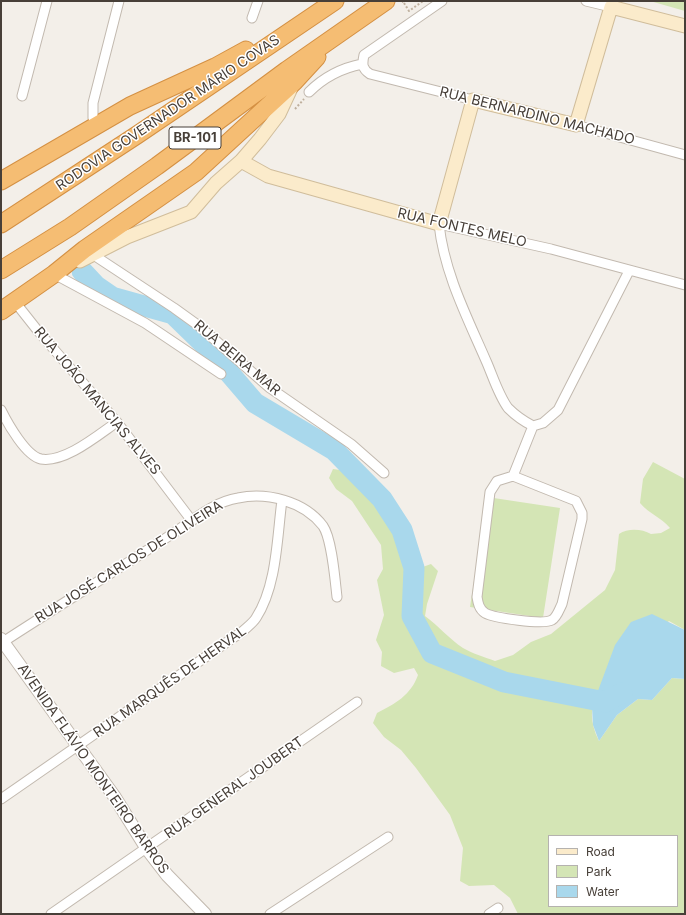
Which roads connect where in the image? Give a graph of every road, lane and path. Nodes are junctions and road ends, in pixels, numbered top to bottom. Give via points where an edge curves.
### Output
1 (47, 1) edge
2 (119, 1) edge
3 (258, 1) edge
4 (319, 1) edge
5 (335, 1) edge
6 (386, 1) edge
7 (423, 1) edge
8 (442, 1) edge
9 (586, 1) edge
10 (403, 2) edge
11 (611, 7) junction
12 (252, 18) dead end
13 (685, 26) edge
14 (338, 34) junction
15 (362, 64) junction
16 (294, 82) junction
17 (309, 92) dead end
18 (22, 96) dead end
19 (473, 100) junction
20 (97, 124) junction
21 (576, 125) junction
22 (685, 155) edge
23 (241, 162) junction
24 (1, 181) edge
25 (1, 224) edge
26 (438, 224) junction
27 (74, 261) junction
28 (1, 270) edge
29 (629, 271) junction
30 (685, 285) edge
31 (8, 307) edge
32 (221, 374) dead end
33 (1, 410) edge
34 (118, 422) junction
35 (533, 426) junction
36 (384, 473) dead end
37 (513, 476) junction
38 (282, 500) junction
39 (192, 521) junction
40 (338, 597) dead end
41 (2, 640) edge
42 (358, 702) dead end
43 (78, 746) junction
44 (1, 799) edge
45 (388, 837) dead end
46 (147, 849) junction
47 (498, 908) dead end
48 (51, 914) edge
49 (205, 914) edge
50 (270, 914) edge
51 (489, 914) edge

1 - 18 street
2 - 20 street via 93,103 93,118
3 - 12 street
4 - 20 highway via 240,54
5 - 25 highway, RODOVIA GOVERNADOR MÁRIO COVAS / BR-101 via 138,136
6 - 14 highway, BR-101
7 - 10 path, bridge via 409,11
8 - 15 street via 364,55
9 - 11 street
11 - 13 main road
11 - 21 main road
14 - 16 highway
14 - 28 highway, BR-101 via 70,228
15 - 17 street via 348,67 320,81
15 - 19 street, RUA BERNARDINO MACHADO via 370,74
16 - 23 main road via 279,114
16 - 27 highway via 196,172
19 - 21 main road, RUA BERNARDINO MACHADO
19 - 26 main road
20 - 24 highway
21 - 22 street, RUA BERNARDINO MACHADO
23 - 26 main road, RUA FONTES MELO via 268,176
23 - 27 main road via 216,183 191,212
26 - 29 street, RUA FONTES MELO via 551,249
26 - 35 street via 441,247 460,300 499,390 507,406 520,419
27 - 31 highway
27 - 32 street via 145,322
27 - 36 street, RUA BEIRA MAR via 174,308 232,353 270,388 351,444
29 - 30 street, RUA FONTES MELO
29 - 35 street via 558,410 543,423
31 - 34 street, RUA JOÃO MANCIAS ALVES via 38,331
33 - 34 street via 9,427 30,453 41,459 55,459 72,452
34 - 39 street, RUA JOÃO MANCIAS ALVES
35 - 37 street
37 - 37 street via 576,501 582,513 562,604 556,616 549,621 503,619 485,613 478,605 490,492 497,481
38 - 39 street, RUA JOSÉ CARLOS DE OLIVEIRA via 259,496 237,498
38 - 40 street, RUA JOSÉ CARLOS DE OLIVEIRA via 299,506 324,527
38 - 43 street, RUA MARQUÊS DE HERVAL via 272,581 256,619 243,631
39 - 41 street, RUA JOSÉ CARLOS DE OLIVEIRA
41 - 43 street, AVENIDA FLÁVIO MONTEIRO BARROS
42 - 46 street, RUA GENERAL JOUBERT
43 - 44 street, RUA MARQUÊS DE HERVAL
43 - 46 street, AVENIDA FLÁVIO MONTEIRO BARROS
45 - 50 street
46 - 48 street, RUA GENERAL JOUBERT
46 - 49 street, AVENIDA FLÁVIO MONTEIRO BARROS via 167,876
47 - 51 street

